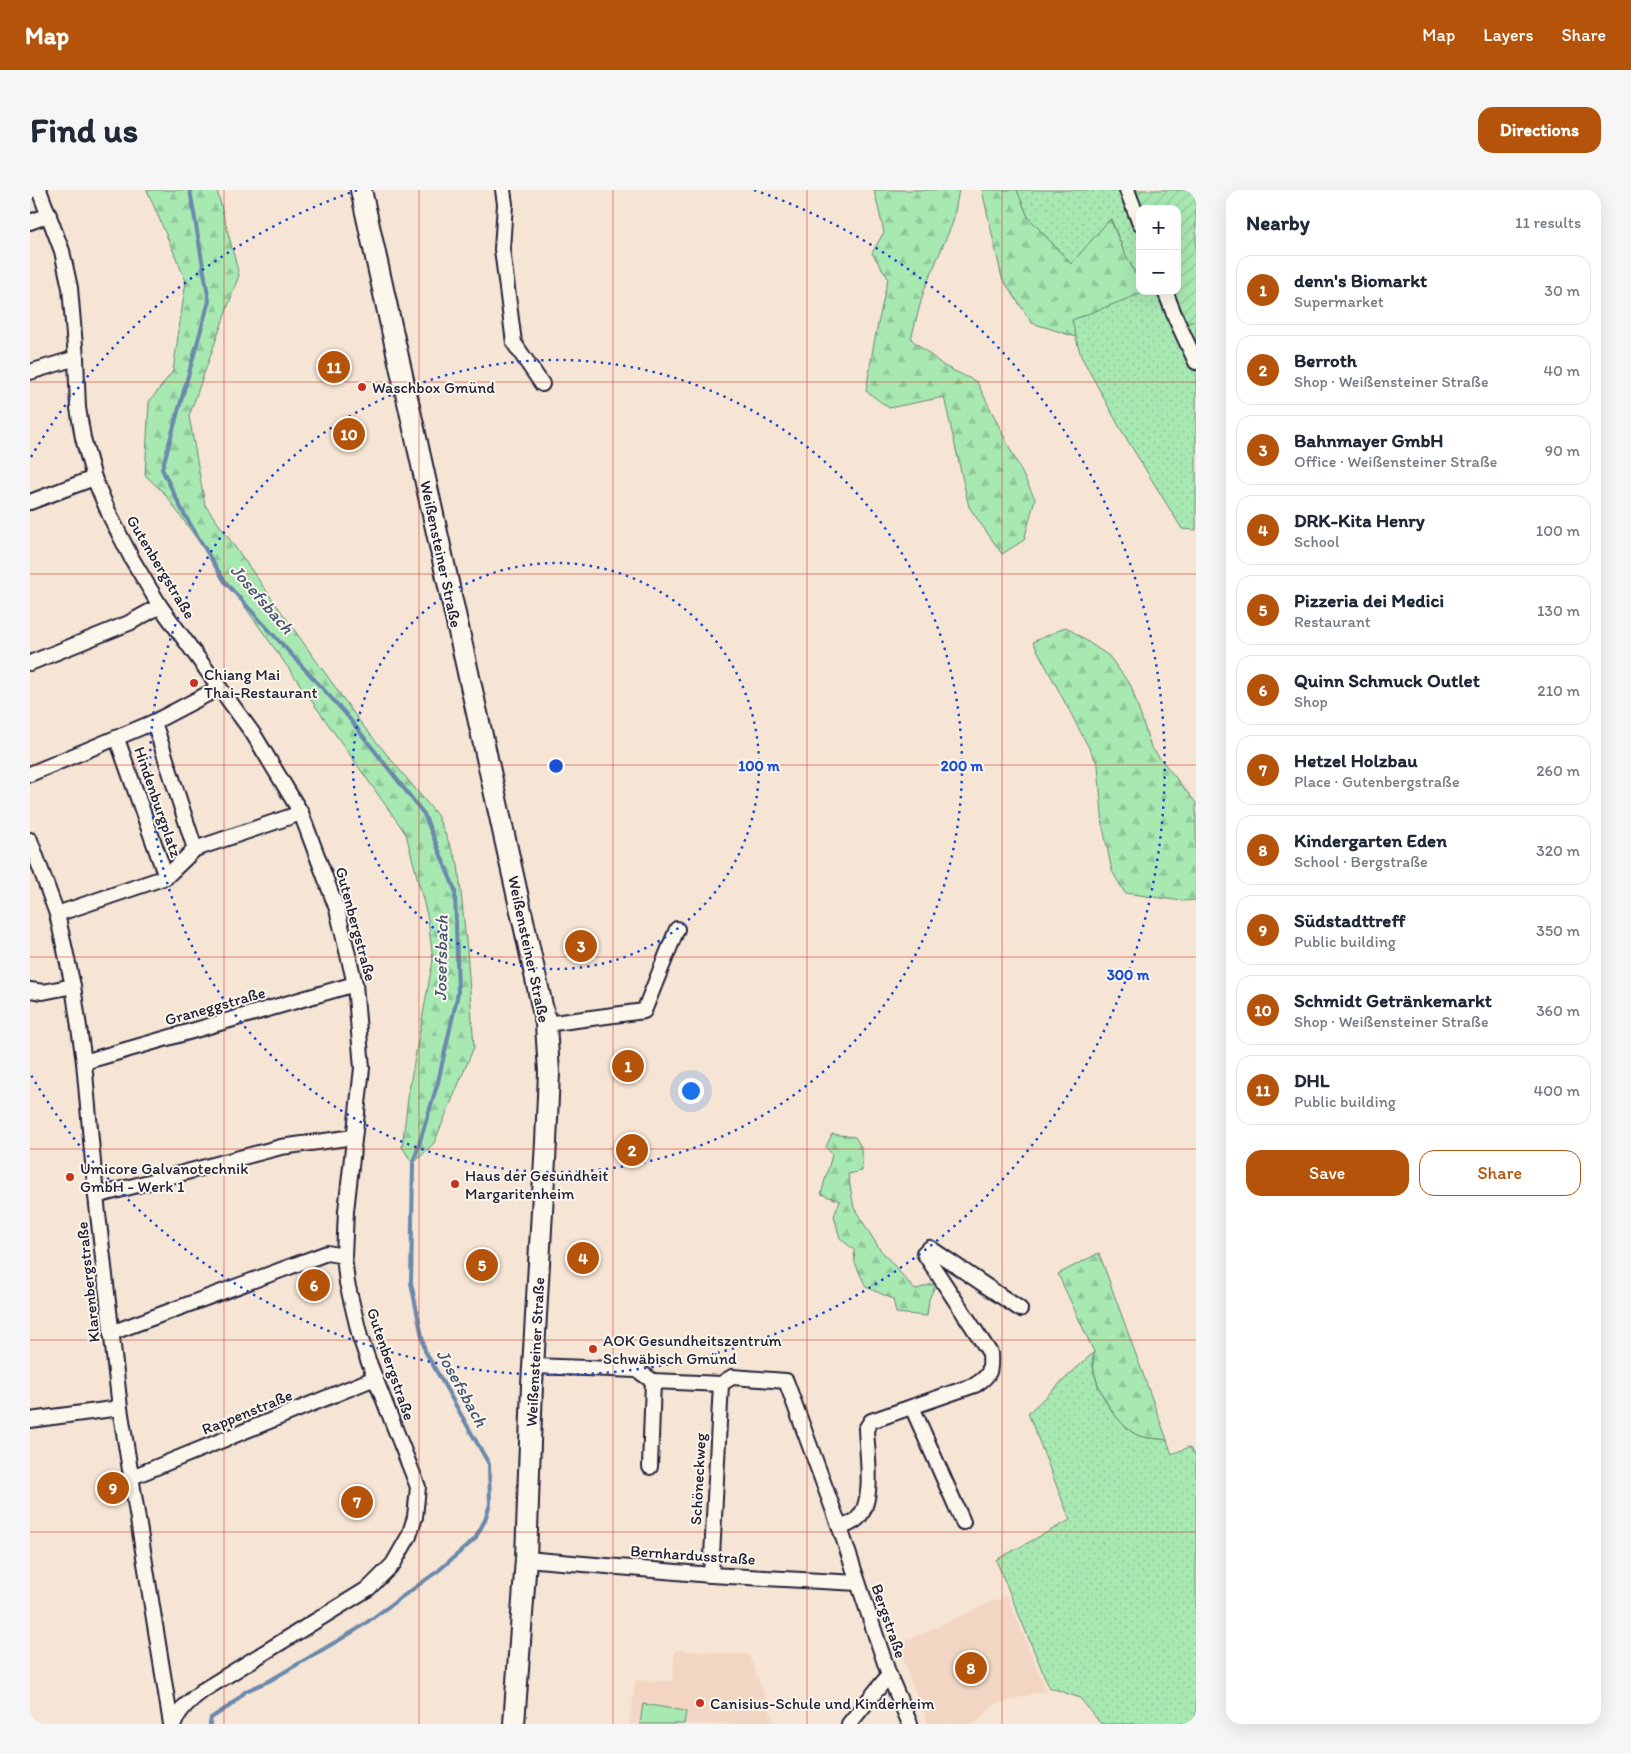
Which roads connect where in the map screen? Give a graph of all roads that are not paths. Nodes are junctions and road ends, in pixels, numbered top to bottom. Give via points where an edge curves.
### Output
1 (39, 190) edge
2 (361, 190) edge
3 (503, 190) edge
4 (1127, 190) edge
5 (1136, 214) edge
6 (50, 215) junction
7 (30, 222) edge
8 (1167, 295) edge
9 (76, 358) junction
10 (1196, 362) edge
11 (30, 372) edge
12 (542, 384) dead end
13 (94, 478) junction
14 (30, 502) edge
15 (160, 606) junction
16 (30, 663) edge
17 (219, 688) junction
18 (154, 722) junction
19 (117, 739) junction
20 (30, 774) edge
21 (301, 813) junction
22 (30, 840) edge
23 (195, 849) junction
24 (166, 877) junction
25 (57, 914) junction
26 (677, 929) dead end
27 (355, 984) junction
28 (73, 986) junction
29 (30, 990) edge
30 (546, 1024) junction
31 (84, 1062) junction
32 (354, 1137) junction
33 (96, 1196) junction
34 (344, 1256) junction
35 (1020, 1310) dead end
36 (112, 1333) junction
37 (534, 1366) junction
38 (375, 1378) junction
39 (653, 1380) junction
40 (721, 1384) junction
41 (912, 1407) junction
42 (120, 1408) junction
43 (30, 1420) edge
44 (650, 1467) dead end
45 (132, 1477) junction
46 (963, 1522) dead end
47 (840, 1528) junction
48 (526, 1559) junction
49 (711, 1575) junction
50 (858, 1583) junction
51 (890, 1675) junction
52 (172, 1724) edge
53 (514, 1724) edge
54 (849, 1724) edge
55 (910, 1724) edge

1 - 6 street, Gutenbergstraße
2 - 30 main road, Weißensteiner Straße
3 - 12 street via 502,249 514,343
4 - 5 street
6 - 7 street
6 - 9 street, Gutenbergstraße via 70,288
8 - 10 street
9 - 11 street
9 - 13 street, Gutenbergstraße via 78,408
13 - 14 street
13 - 15 street, Gutenbergstraße via 132,559
15 - 16 street via 129,623
15 - 17 street, Gutenbergstraße
17 - 18 street
17 - 21 street, Gutenbergstraße via 254,735
18 - 19 street
18 - 23 street, Hindenburgplatz
19 - 20 street
19 - 24 street, Hindenburgplatz
21 - 23 street
21 - 27 street, Gutenbergstraße via 337,909
22 - 25 street, Klarenbergstraße
23 - 24 street
24 - 25 street
25 - 28 street, Klarenbergstraße
26 - 30 street via 644,1012
27 - 31 street, Graneggstraße
27 - 32 street, Gutenbergstraße via 362,1068
28 - 29 street via 43,992
28 - 31 street, Klarenbergstraße
30 - 37 main road, Weißensteiner Straße via 549,1073
31 - 33 street, Klarenbergstraße
32 - 33 street via 281,1147
32 - 34 street, Gutenbergstraße
33 - 36 street, Klarenbergstraße
34 - 36 street via 327,1253
34 - 38 street, Gutenbergstraße via 358,1328
35 - 41 street via 930,1248 924,1253 990,1353 991,1367 987,1377 976,1385
36 - 42 street, Klarenbergstraße
37 - 39 street via 637,1370
37 - 48 main road, Weißensteiner Straße
38 - 45 street, Rappenstraße
38 - 52 street, Gutenbergstraße via 418,1487 409,1536 392,1564 369,1588 202,1691 186,1704
39 - 40 street
39 - 44 street
40 - 47 street, Bergstraße via 732,1377 786,1380
40 - 49 street, Schöneckweg
41 - 46 street
41 - 47 street via 870,1421 866,1429 868,1496 864,1510 856,1520
42 - 43 street
42 - 45 street, Klarenbergstraße
45 - 52 street, Klarenbergstraße
47 - 50 street, Bergstraße
48 - 49 street, Bernhardusstraße
48 - 53 main road, Weißensteiner Straße
49 - 50 street, Bernhardusstraße
50 - 51 street, Bergstraße
51 - 54 street
51 - 55 street, Bergstraße

